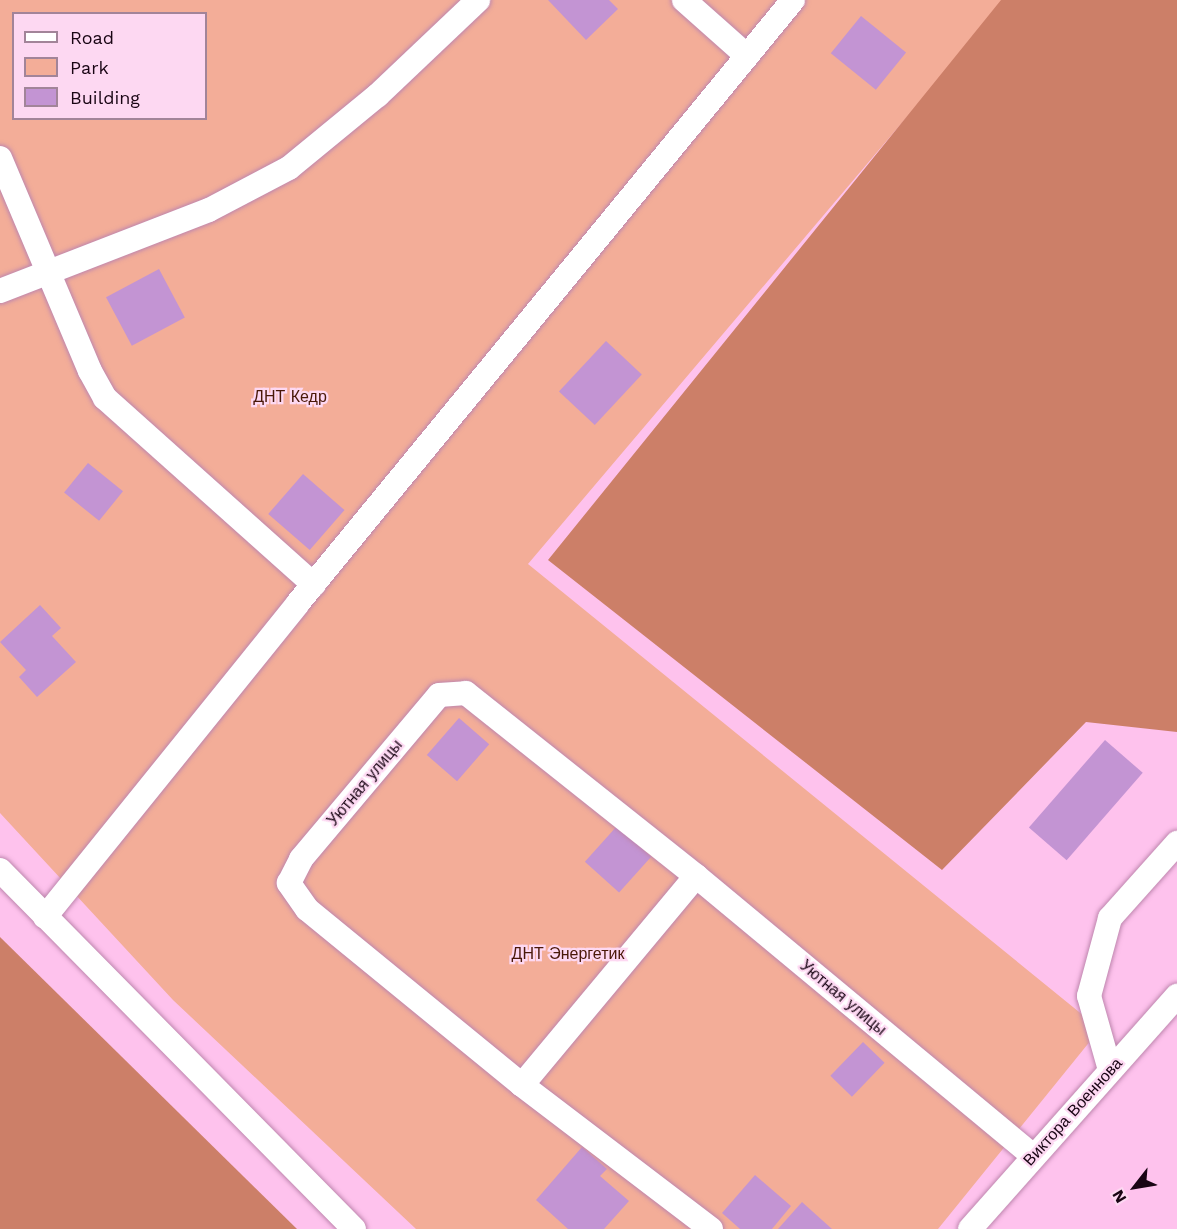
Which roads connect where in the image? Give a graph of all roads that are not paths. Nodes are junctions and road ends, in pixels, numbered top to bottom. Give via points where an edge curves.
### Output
1 (478, 0) edge
2 (684, 0) edge
3 (793, 0) edge
4 (747, 56) junction
5 (0, 158) edge
6 (49, 273) junction
7 (0, 291) edge
8 (314, 585) junction
9 (1177, 843) edge
10 (0, 870) edge
11 (696, 876) junction
12 (45, 917) junction
13 (1177, 996) edge
14 (1110, 1070) junction
15 (522, 1085) junction
16 (1033, 1156) junction
17 (705, 1227) edge
18 (354, 1229) edge
19 (970, 1229) edge

1 - 6 street via 378,95 289,168 209,210
2 - 4 street
3 - 4 street
4 - 8 street
5 - 6 street
6 - 7 street
6 - 8 street via 105,398
8 - 12 street
9 - 14 street via 1110,918 1089,996
10 - 12 street
11 - 15 street
11 - 15 street, Уютная улицы via 466,693 439,694 302,859 289,883 307,909
11 - 16 street, Уютная улицы
12 - 18 street
13 - 14 street, Виктора Военнова
14 - 16 street, Виктора Военнова
15 - 17 street, Уютная улицы
16 - 19 street, Виктора Военнова

